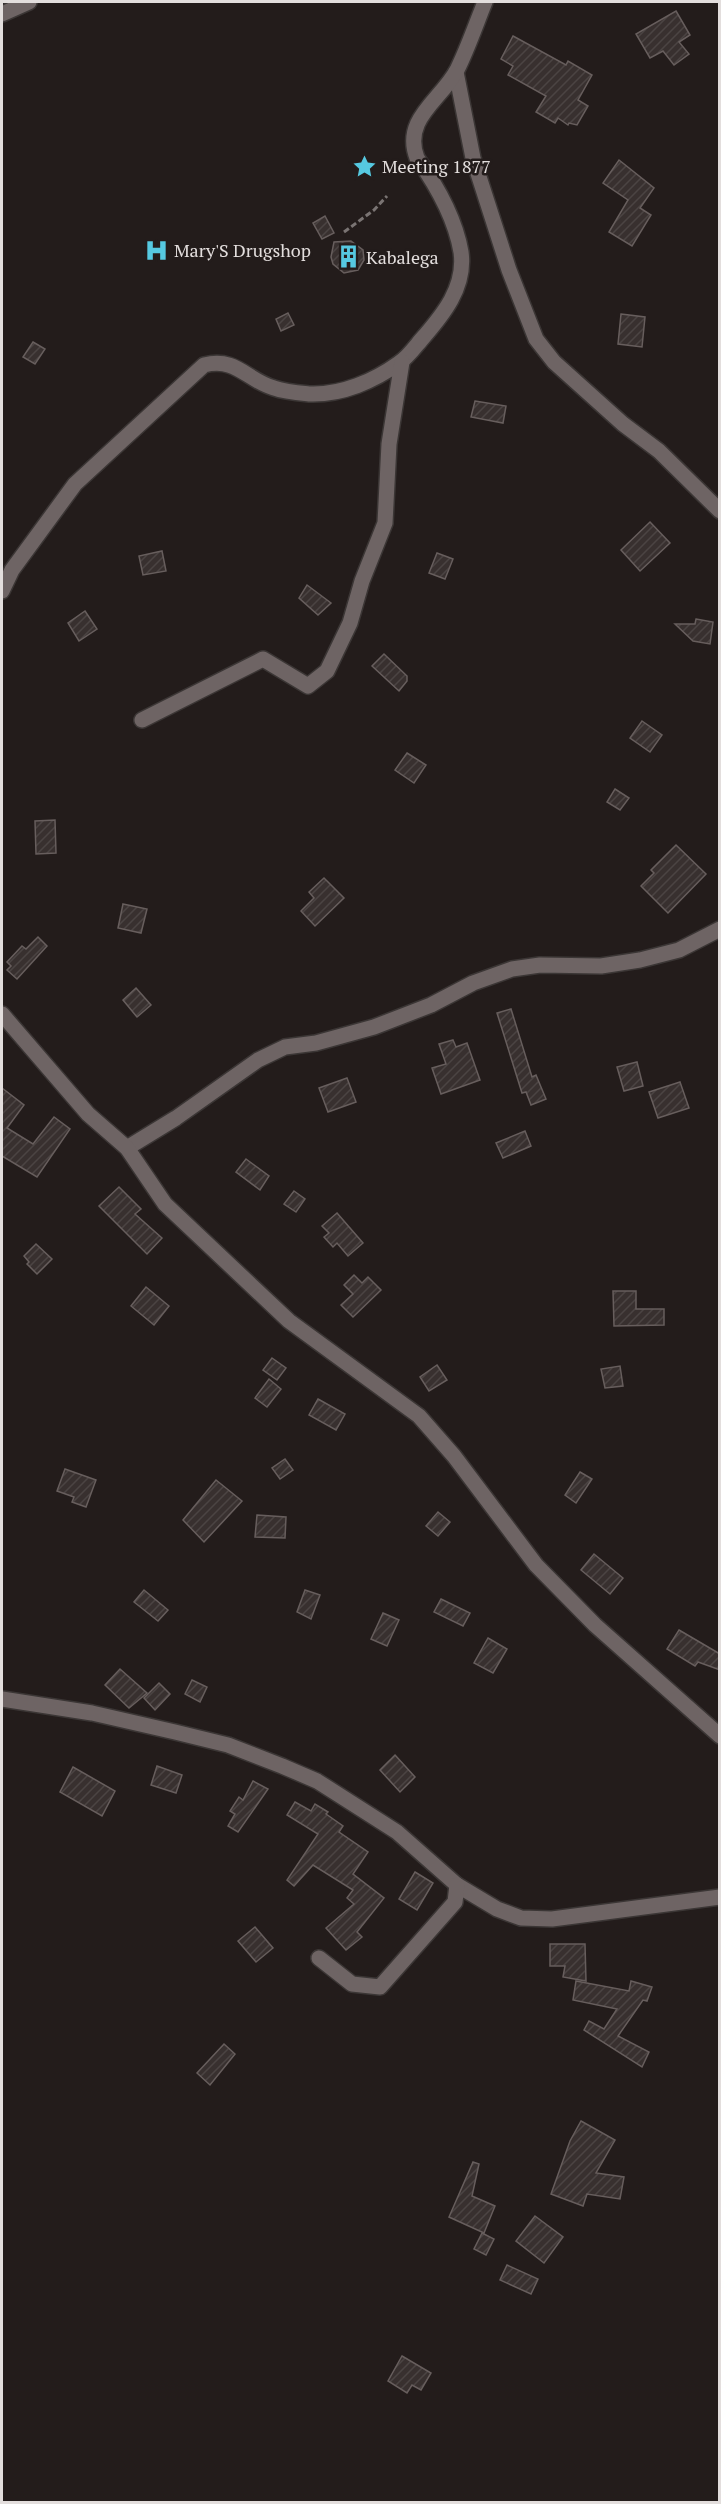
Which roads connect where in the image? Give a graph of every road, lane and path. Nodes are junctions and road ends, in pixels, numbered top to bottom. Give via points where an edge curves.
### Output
1 (29, 2) edge
2 (485, 2) edge
3 (2, 14) edge
4 (456, 72) junction
5 (387, 196) dead end
6 (344, 232) dead end
7 (402, 362) junction
8 (720, 511) edge
9 (2, 591) edge
10 (142, 720) dead end
11 (720, 929) edge
12 (2, 1014) edge
13 (127, 1148) junction
14 (2, 1699) edge
15 (720, 1736) edge
16 (457, 1885) junction
17 (720, 1897) edge
18 (319, 1958) dead end

1 - 3 street
2 - 4 street
4 - 7 street via 419,117 413,149 447,206 461,252 460,279 438,321
4 - 8 street via 473,158 536,339 554,362 659,451
5 - 6 path
7 - 9 street via 374,379 343,390 312,394 274,388 226,363 204,365 75,484 12,570
7 - 10 street via 389,444 385,523 350,623 327,671 308,686 263,659
11 - 13 street via 679,950 640,960 601,966 540,964 512,969 374,1027 285,1047 258,1060
12 - 13 street via 88,1114
13 - 15 street via 165,1204 289,1321 419,1416 536,1566 594,1625
14 - 16 street via 92,1713 228,1745 282,1766 317,1781 397,1832
16 - 17 street via 496,1909 521,1918 574,1916
16 - 18 street via 455,1902 380,1987 352,1984

